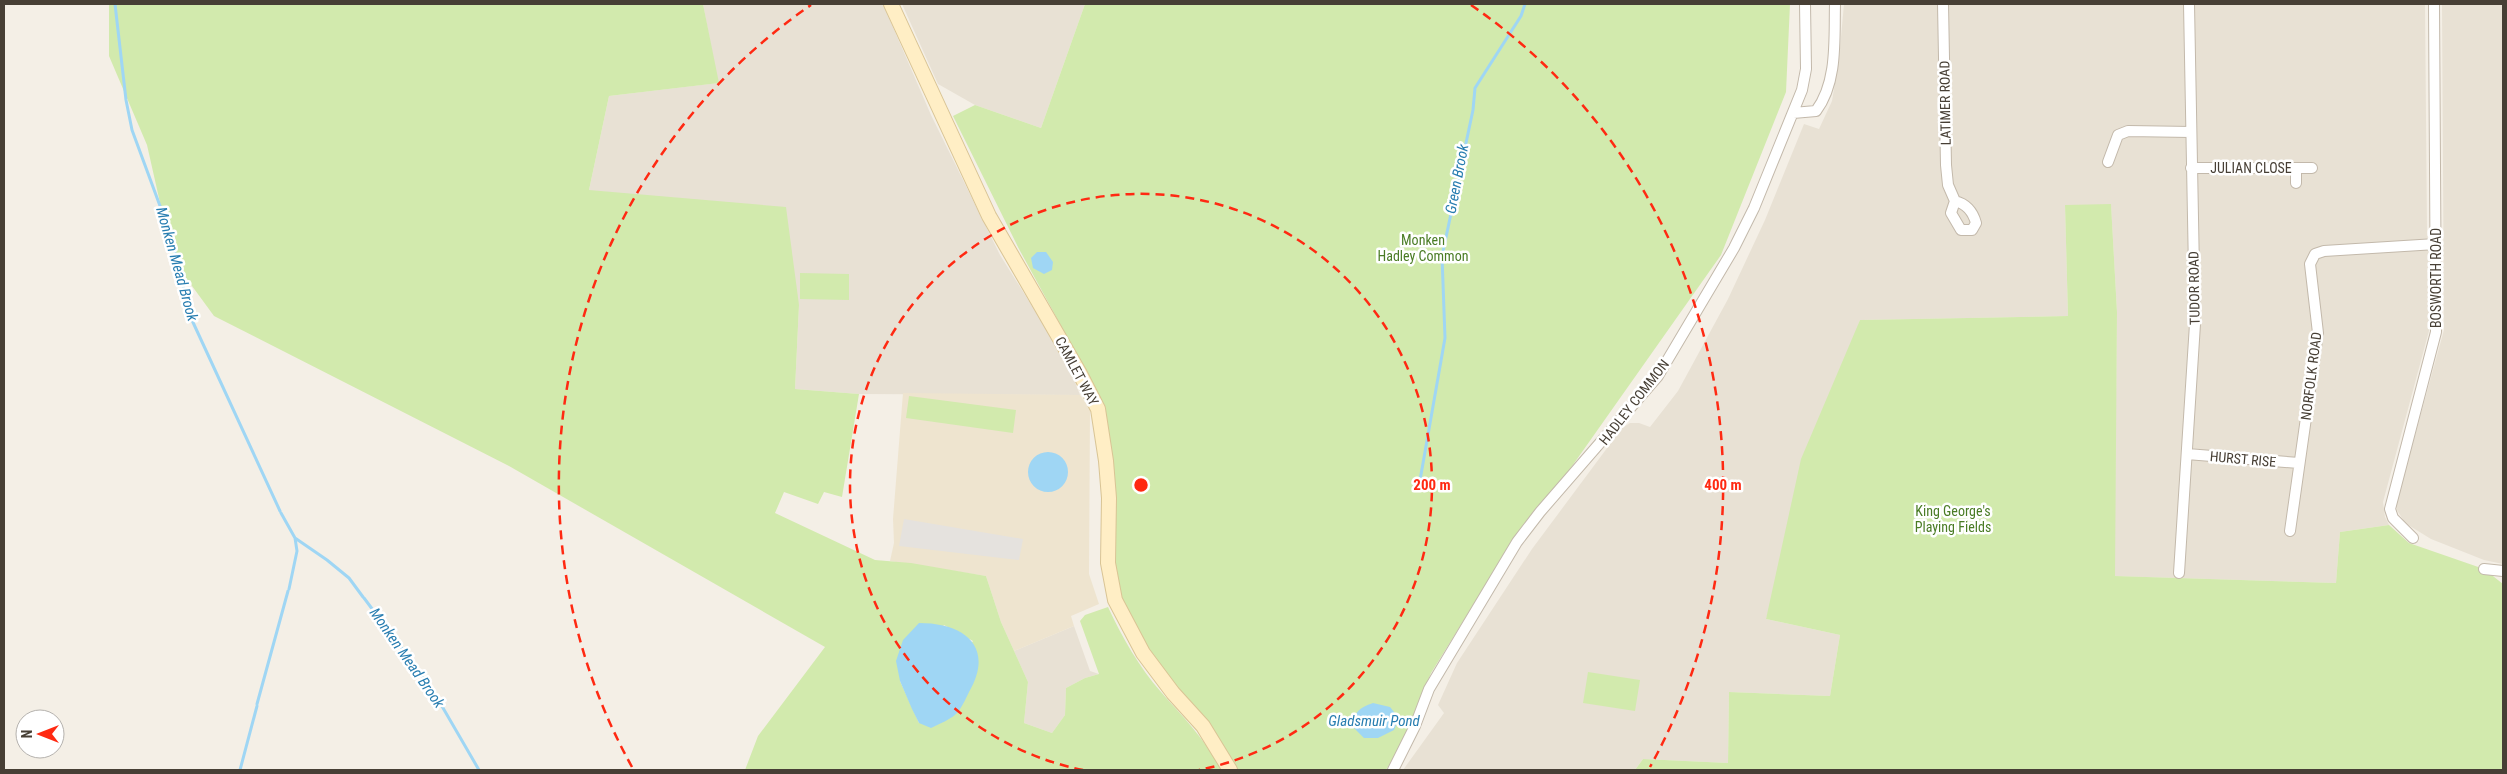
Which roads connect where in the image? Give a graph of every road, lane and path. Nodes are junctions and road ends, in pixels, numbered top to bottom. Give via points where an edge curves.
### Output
1 (891, 4) edge
2 (1805, 4) edge
3 (1835, 4) edge
4 (1943, 4) edge
5 (2189, 4) edge
6 (2434, 4) edge
7 (1793, 113) junction
8 (2191, 132) junction
9 (2108, 162) dead end
10 (2191, 168) junction
11 (2312, 168) dead end
12 (2296, 169) junction
13 (2296, 183) dead end
14 (1955, 201) dead end
15 (2436, 244) junction
16 (2187, 454) junction
17 (2299, 463) junction
18 (2290, 531) dead end
19 (2413, 538) dead end
20 (2484, 569) dead end
21 (2503, 571) edge
22 (2179, 573) dead end
23 (1230, 770) edge
24 (1393, 770) edge

1 - 23 street, CAMLET WAY via 989,216 1098,410 1106,461 1110,522 1108,563 1115,600 1143,653 1203,726
2 - 7 street, HADLEY COMMON via 1806,69
3 - 7 street via 1826,98 1816,110
4 - 14 street, LATIMER ROAD via 1946,164 1948,185
5 - 8 street, TUDOR ROAD
6 - 15 street, BOSWORTH ROAD
7 - 24 street, HADLEY COMMON via 1745,227 1658,376 1516,542 1429,689
8 - 9 street via 2115,130
8 - 10 street, TUDOR ROAD
10 - 12 street, JULIAN CLOSE
10 - 16 street, TUDOR ROAD via 2195,324
11 - 12 street, JULIAN CLOSE
12 - 13 street
15 - 17 street, NORFOLK ROAD via 2315,254 2310,271 2318,333
15 - 19 street, BOSWORTH ROAD via 2436,332 2390,509 2393,518
16 - 17 street, HURST RISE
16 - 22 street, TUDOR ROAD
17 - 18 street, NORFOLK ROAD
20 - 21 street

